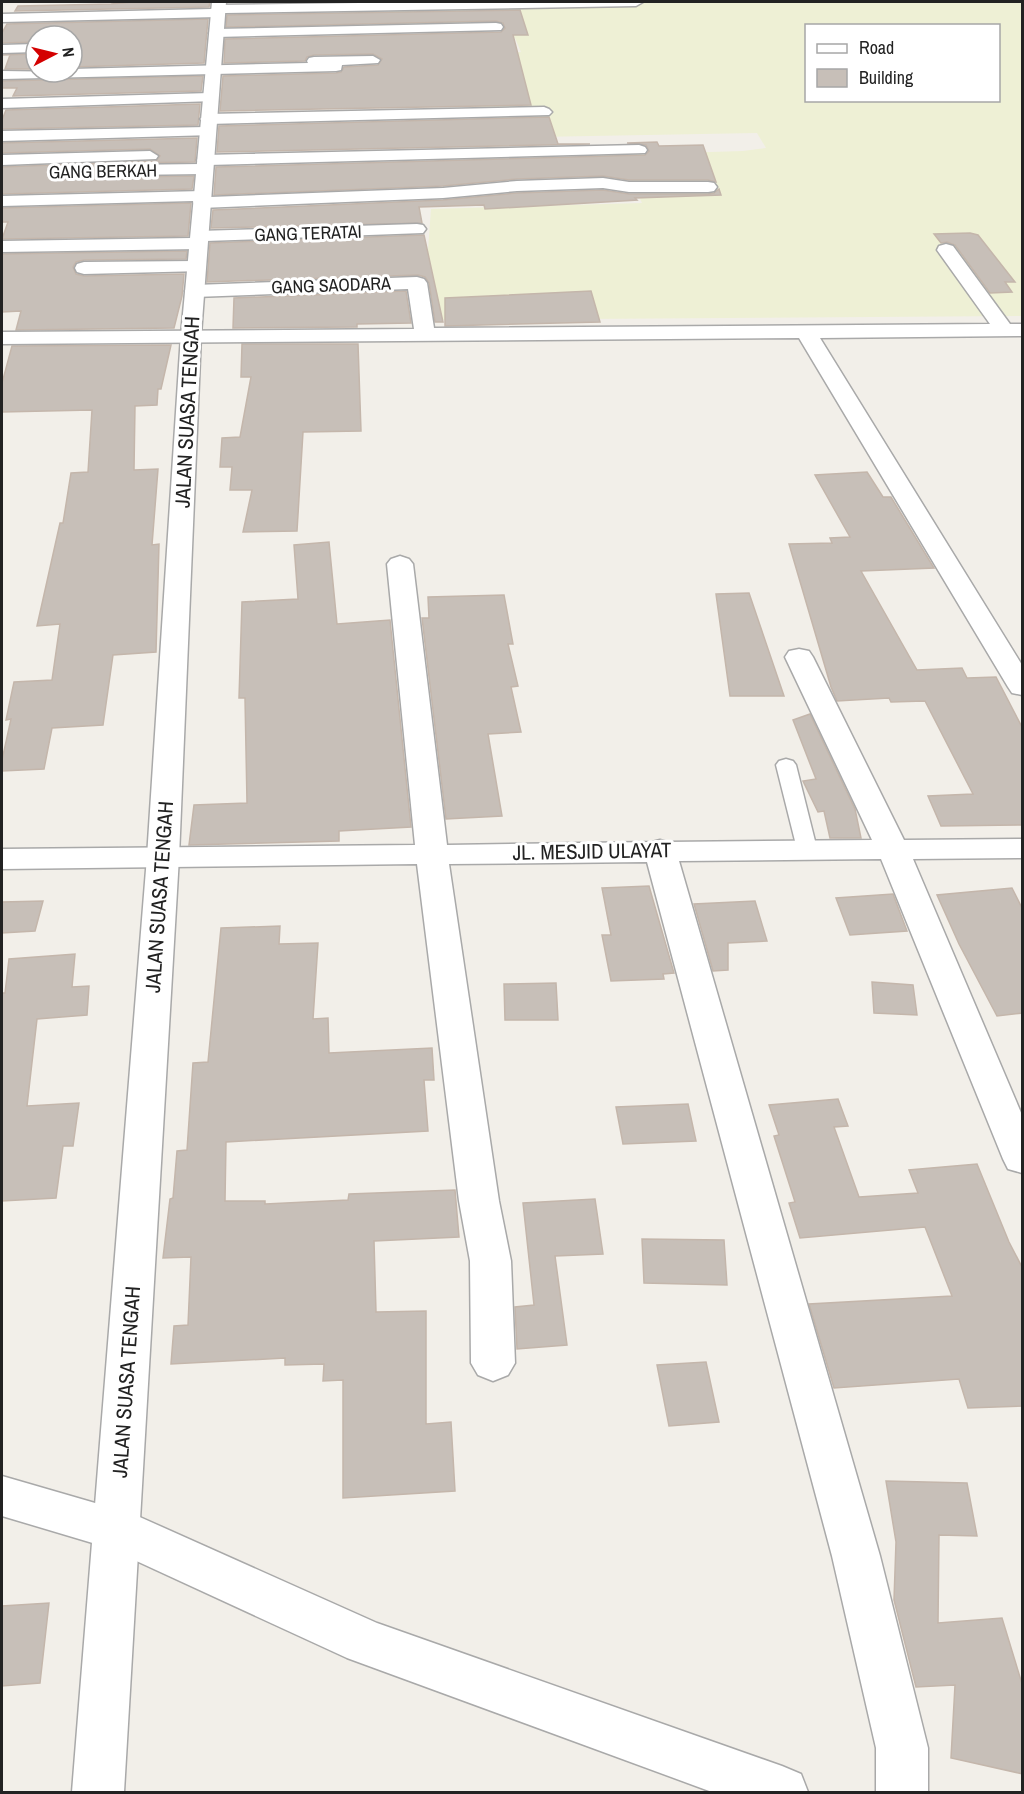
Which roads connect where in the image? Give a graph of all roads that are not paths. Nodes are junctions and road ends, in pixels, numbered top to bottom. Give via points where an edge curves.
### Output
1 (636, 2) edge
2 (337, 14) dead end
3 (2, 18) edge
4 (216, 19) edge
5 (512, 27) dead end
6 (24, 48) edge
7 (2, 49) edge
8 (309, 49) dead end
9 (84, 62) edge
10 (336, 68) dead end
11 (2, 75) edge
12 (2, 88) edge
13 (212, 88) junction
14 (2, 104) edge
15 (544, 112) dead end
16 (2, 118) edge
17 (374, 132) dead end
18 (2, 136) edge
19 (639, 150) dead end
20 (2, 160) edge
21 (434, 171) dead end
22 (2, 173) edge
23 (317, 174) dead end
24 (204, 177) junction
25 (226, 177) dead end
26 (708, 187) dead end
27 (2, 201) edge
28 (417, 229) dead end
29 (198, 240) junction
30 (2, 247) edge
31 (946, 250) dead end
32 (196, 267) junction
33 (70, 268) dead end
34 (195, 291) junction
35 (1013, 330) edge
36 (424, 331) junction
37 (806, 332) junction
38 (191, 335) junction
39 (2, 338) edge
40 (400, 564) dead end
41 (800, 657) dead end
42 (1023, 687) edge
43 (786, 765) dead end
44 (892, 848) junction
45 (1023, 848) edge
46 (807, 849) junction
47 (660, 850) junction
48 (432, 854) junction
49 (162, 857) junction
50 (2, 859) edge
51 (1023, 1159) edge
52 (492, 1362) dead end
53 (2, 1496) edge
54 (116, 1529) junction
55 (902, 1770) edge
56 (98, 1792) edge
57 (782, 1792) edge

1 - 4 street
2 - 4 street
3 - 4 street
4 - 5 street
4 - 13 street, JALAN SUASA TENGAH
6 - 7 street
8 - 13 street via 377,54
9 - 13 street
10 - 13 street
11 - 13 street
12 - 13 street
13 - 14 street
13 - 15 street
13 - 16 street
13 - 17 street
13 - 18 street
13 - 24 street, JALAN SUASA TENGAH
19 - 24 street
20 - 24 street
21 - 23 street
22 - 24 street, GANG BERKAH
24 - 25 street
24 - 26 street via 443,194 603,183 639,188
24 - 27 street
24 - 29 street, JALAN SUASA TENGAH
28 - 29 street, GANG TERATAI
29 - 30 street, GANG TERATAI
29 - 32 street, JALAN SUASA TENGAH
31 - 35 street
32 - 33 street
32 - 34 street, JALAN SUASA TENGAH
34 - 36 street, GANG SAODARA via 413,282 419,285
34 - 38 street, JALAN SUASA TENGAH
35 - 37 street
36 - 37 street
36 - 38 street
37 - 42 street
38 - 39 street
38 - 49 street, JALAN SUASA TENGAH
40 - 48 street
41 - 44 street
43 - 46 lane
44 - 45 street, JL. MESJID ULAYAT
44 - 46 street, JL. MESJID ULAYAT
44 - 51 street
46 - 47 street, JL. MESJID ULAYAT
47 - 48 street, JL. MESJID ULAYAT
47 - 55 street via 829,1454
48 - 49 street, JL. MESJID ULAYAT
48 - 52 street via 479,1201 488,1229
49 - 50 street, JL. MESJID ULAYAT
49 - 54 street, JALAN SUASA TENGAH
53 - 54 street
54 - 56 street, JALAN SUASA TENGAH
54 - 57 street via 365,1642

